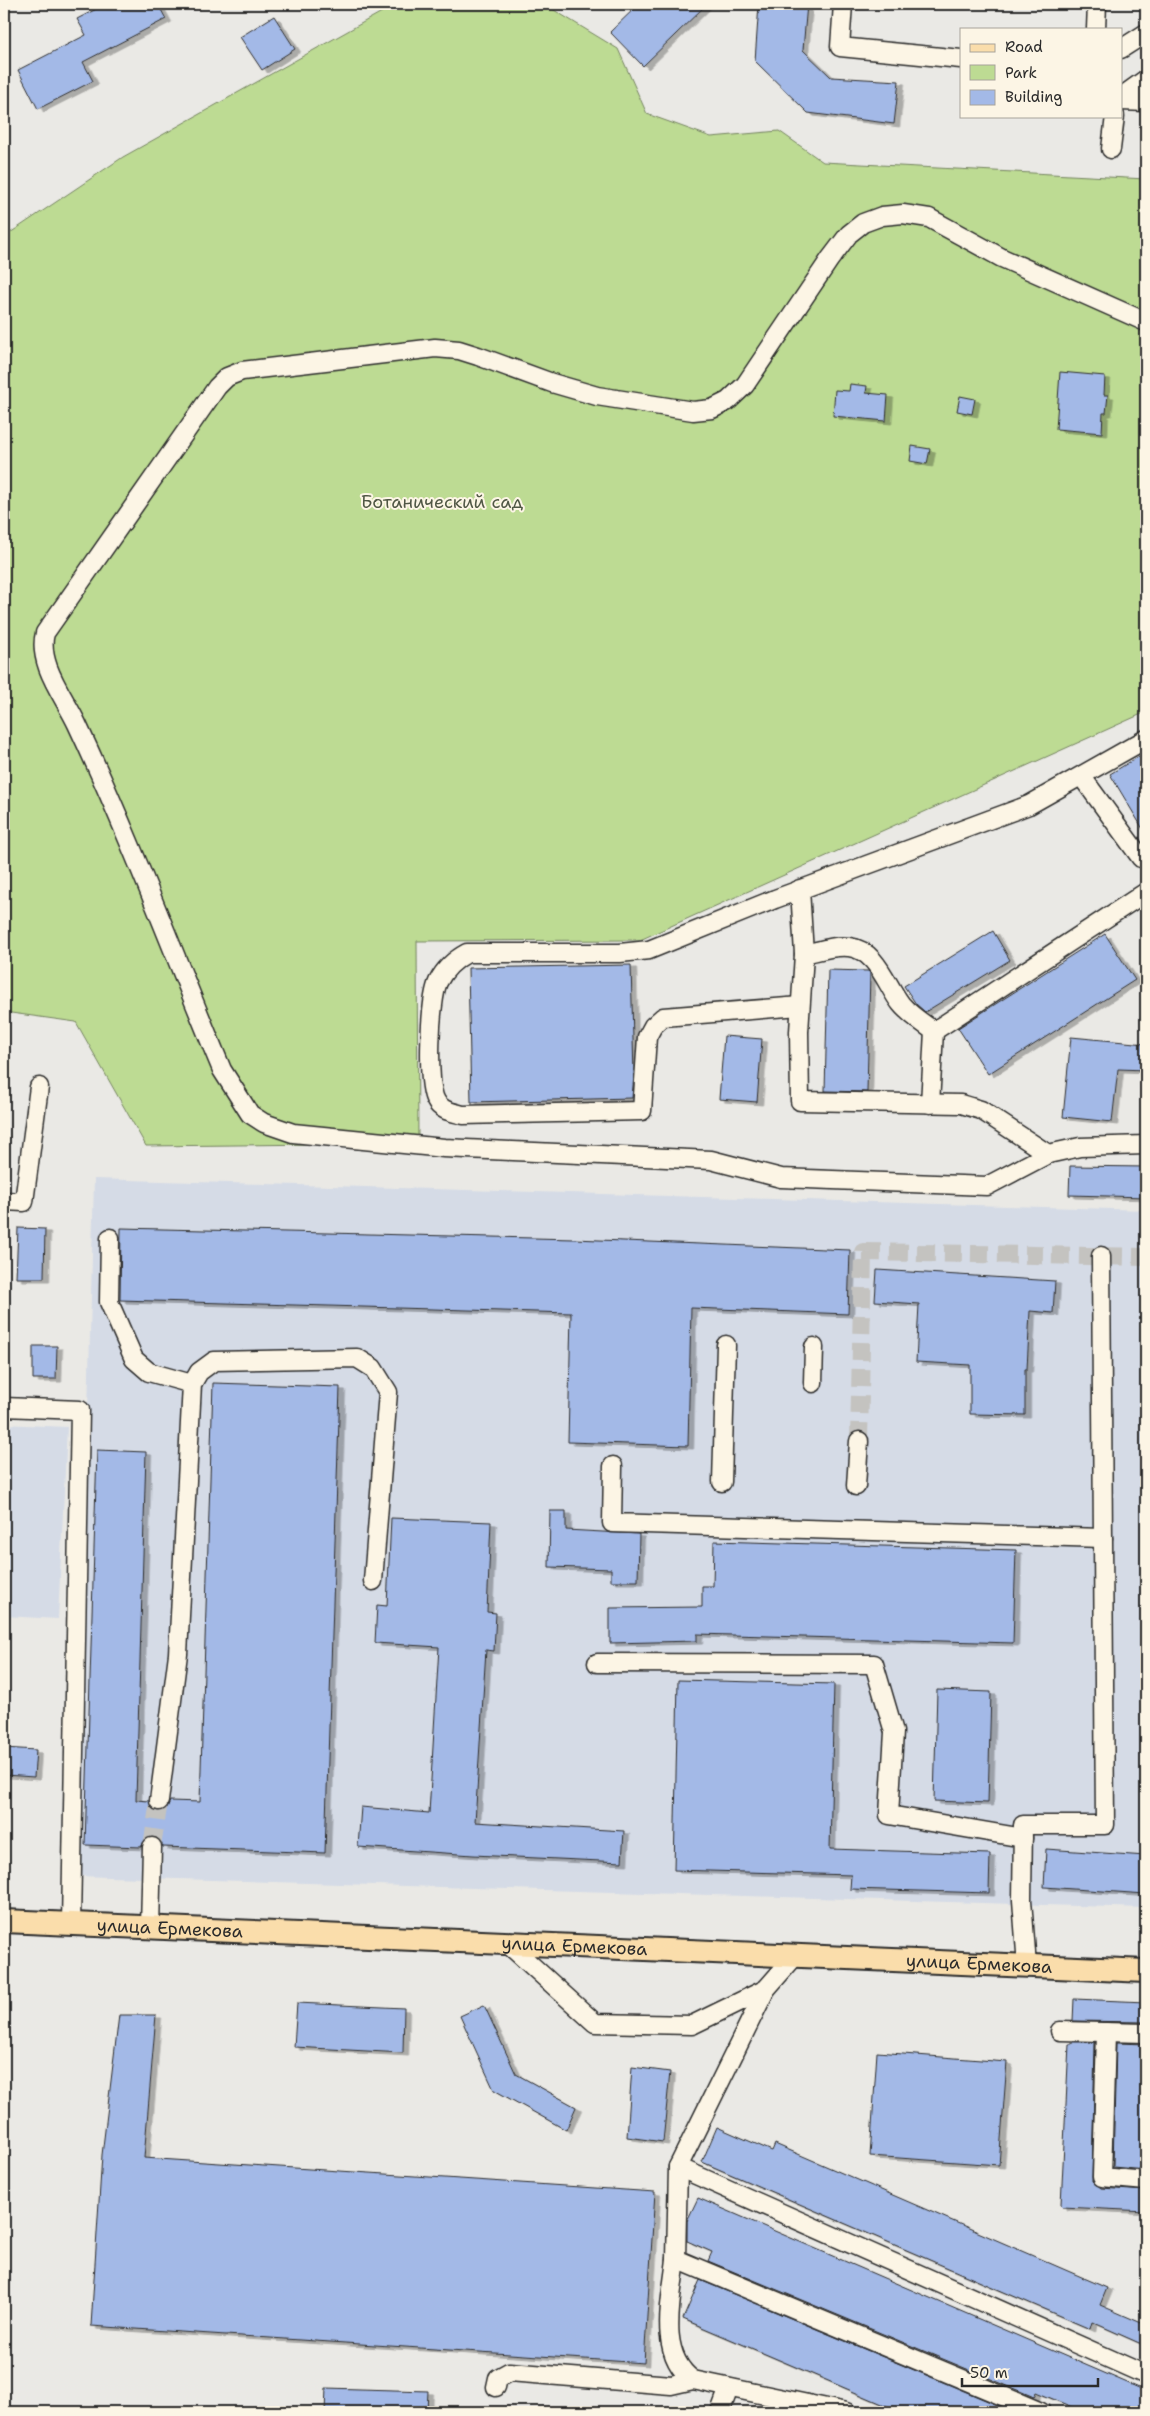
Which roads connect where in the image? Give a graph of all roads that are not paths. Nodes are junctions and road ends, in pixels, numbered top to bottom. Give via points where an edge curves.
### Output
1 (843, 4) edge
2 (1097, 4) edge
3 (1096, 28) edge
4 (1146, 33) edge
5 (1122, 48) edge
6 (960, 59) edge
7 (1146, 79) edge
8 (1122, 98) edge
9 (1122, 99) edge
10 (1146, 102) edge
11 (1115, 118) edge
12 (1111, 149) dead end
13 (1146, 322) edge
14 (1146, 739) edge
15 (1082, 777) junction
16 (1141, 858) dead end
17 (800, 889) junction
18 (1146, 892) edge
19 (804, 954) junction
20 (800, 1006) junction
21 (934, 1031) junction
22 (39, 1087) dead end
23 (930, 1104) junction
24 (1146, 1145) edge
25 (1048, 1154) junction
26 (4, 1201) edge
27 (110, 1238) dead end
28 (1101, 1256) dead end
29 (726, 1345) dead end
30 (814, 1347) dead end
31 (813, 1383) dead end
32 (192, 1384) junction
33 (4, 1406) edge
34 (858, 1441) tunnel mouth
35 (613, 1466) dead end
36 (722, 1482) dead end
37 (856, 1486) dead end
38 (1103, 1538) junction
39 (373, 1581) dead end
40 (598, 1663) dead end
41 (159, 1801) tunnel mouth
42 (1022, 1838) junction
43 (152, 1847) tunnel mouth
44 (4, 1921) edge
45 (71, 1924) junction
46 (150, 1928) junction
47 (508, 1944) junction
48 (795, 1956) junction
49 (1027, 1966) junction
50 (1146, 1971) edge
51 (766, 1988) junction
52 (1060, 2031) dead end
53 (1106, 2032) junction
54 (1146, 2033) edge
55 (678, 2167) junction
56 (1146, 2181) edge
57 (676, 2259) junction
58 (1146, 2375) edge
59 (693, 2380) junction
60 (496, 2387) dead end
61 (729, 2388) junction
62 (720, 2412) edge
63 (846, 2412) edge
64 (1041, 2412) edge

1 - 6 street via 840,47
2 - 3 street
4 - 5 street
7 - 8 street
9 - 10 street
11 - 12 street
13 - 25 street via 1002,258 930,218 903,214 882,216 863,223 850,234 745,385 728,401 712,409 693,411 597,396 459,350 435,348 242,371 227,377 217,387 45,633 41,646 48,668 95,762 222,1070 250,1114 264,1123 293,1133 435,1147 712,1160 782,1178 987,1186
14 - 15 street
15 - 16 street
15 - 17 street via 1029,805
17 - 19 street
17 - 20 street via 649,950 620,953 467,953 446,968 437,984 432,1009 432,1089 436,1102 445,1110 462,1115 642,1111 647,1036 663,1018
18 - 21 street
19 - 20 street
19 - 21 street via 848,946 858,949 874,962 902,1005
20 - 23 street via 800,1101
21 - 23 street
22 - 26 street via 24,1202
23 - 25 street via 961,1104 981,1110
24 - 25 street via 1080,1147
27 - 32 street via 109,1302 134,1359 149,1372
28 - 38 street
29 - 36 street
30 - 31 street
32 - 39 street via 199,1372 214,1361 357,1358 373,1368 388,1392
32 - 41 street via 178,1654
33 - 45 street via 80,1410
34 - 37 street
35 - 38 street via 612,1523
38 - 42 street via 1105,1825 1023,1825
40 - 42 street via 874,1664 894,1732 889,1815
42 - 49 street
43 - 46 street
44 - 45 main road, улица Ермекова
45 - 46 main road, улица Ермекова
46 - 47 main road, улица Ермекова
47 - 48 main road, улица Ермекова
47 - 51 street via 595,2023 692,2025
48 - 49 main road, улица Ермекова
48 - 51 street
49 - 50 main road, улица Ермекова
51 - 55 street
52 - 53 street
53 - 54 street
53 - 56 street via 1102,2177
55 - 57 street
55 - 58 street
57 - 59 street via 669,2332 681,2372
57 - 64 street
59 - 60 street via 671,2386 509,2372 498,2378
59 - 61 street
61 - 62 street
61 - 63 street

